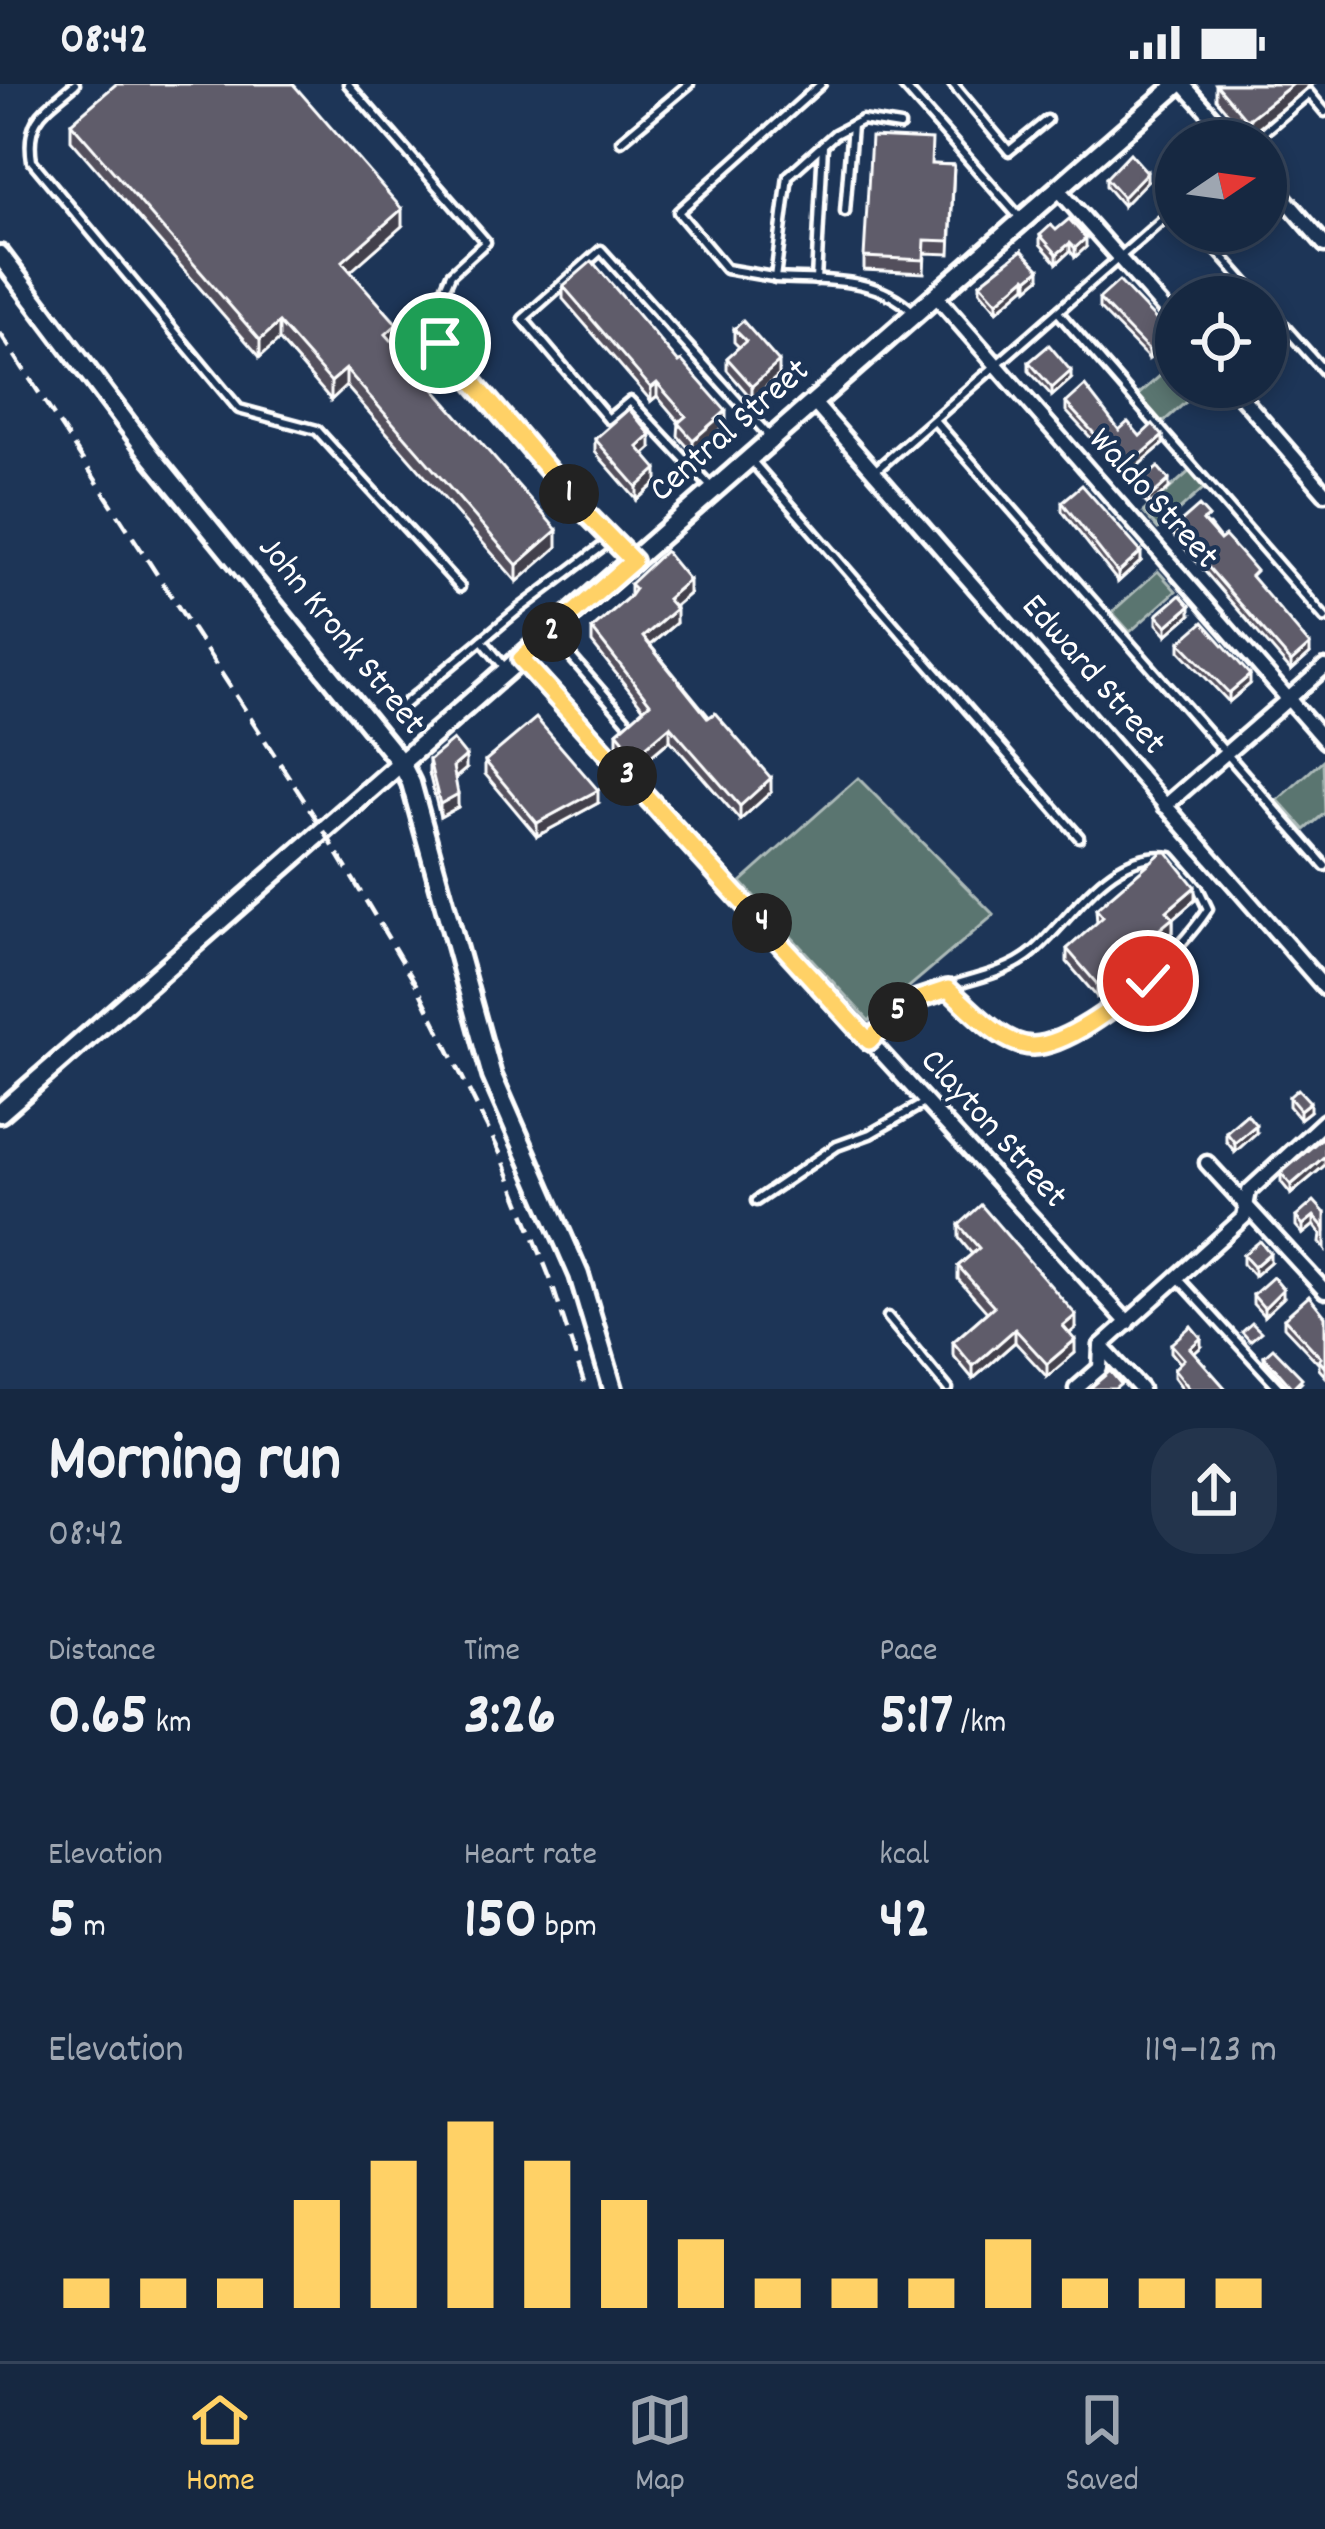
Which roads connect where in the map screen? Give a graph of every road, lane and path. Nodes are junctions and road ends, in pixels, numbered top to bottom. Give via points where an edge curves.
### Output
1 (75, 84) edge
2 (348, 84) edge
3 (689, 84) edge
4 (821, 84) edge
5 (902, 84) edge
6 (953, 84) edge
7 (1180, 84) edge
8 (1325, 112) edge
9 (1047, 120) dead end
10 (1214, 120) edge
11 (1278, 120) edge
12 (851, 125) junction
13 (901, 126) dead end
14 (621, 141) dead end
15 (823, 146) junction
16 (1058, 189) junction
17 (1287, 201) edge
18 (845, 212) dead end
19 (1022, 220) junction
20 (1155, 226) edge
21 (1325, 245) edge
22 (1218, 252) edge
23 (0, 255) edge
24 (1120, 257) junction
25 (1240, 276) edge
26 (775, 278) junction
27 (816, 280) junction
28 (936, 296) junction
29 (1155, 298) edge
30 (1058, 312) junction
31 (915, 314) junction
32 (1287, 329) edge
33 (997, 365) junction
34 (1325, 372) edge
35 (814, 403) junction
36 (1251, 408) edge
37 (934, 420) junction
38 (772, 440) junction
39 (750, 459) junction
40 (874, 472) junction
41 (714, 490) junction
42 (1325, 493) edge
43 (612, 539) junction
44 (633, 561) junction
45 (460, 587) dead end
46 (1325, 618) edge
47 (550, 633) junction
48 (482, 640) junction
49 (514, 665) junction
50 (1325, 667) edge
51 (1288, 699) junction
52 (400, 708) dead end
53 (627, 721) edge
54 (1325, 741) edge
55 (1226, 752) junction
56 (401, 764) junction
57 (1165, 806) junction
58 (1079, 837) dead end
59 (1325, 866) edge
60 (1325, 988) edge
61 (948, 989) junction
62 (869, 1041) junction
63 (926, 1102) junction
64 (0, 1113) edge
65 (1323, 1128) edge
66 (1207, 1163) dead end
67 (756, 1201) dead end
68 (1245, 1204) junction
69 (1178, 1278) junction
70 (1325, 1291) edge
71 (888, 1317) dead end
72 (1128, 1324) junction
73 (1101, 1346) junction
74 (613, 1389) edge
75 (948, 1389) edge
76 (1076, 1389) edge
77 (1141, 1389) edge
78 (1280, 1389) edge

1 - 45 lane via 38,116 28,136 32,161 239,409 317,430
2 - 43 lane via 486,242 452,274 437,306 440,343
3 - 14 lane
4 - 26 lane via 678,212 726,269
5 - 19 lane
6 - 9 lane via 1009,151
7 - 10 street
7 - 16 street, Central Street
8 - 11 lane via 1309,93
12 - 13 lane
12 - 15 lane
12 - 18 lane
15 - 26 lane via 788,176
15 - 27 lane
16 - 19 street, Central Street
16 - 24 street
17 - 21 street
19 - 28 street, Central Street
20 - 24 lane
22 - 25 lane
23 - 56 street, John Kronk Street
24 - 29 street
24 - 30 lane
26 - 27 lane
27 - 31 lane via 866,283
28 - 31 street, Central Street
28 - 33 street, Waldo Street
30 - 33 lane
30 - 46 lane
31 - 35 street, Central Street
32 - 34 lane
33 - 37 lane
33 - 51 street, Waldo Street
35 - 38 street, Central Street
35 - 40 street, Edward Street
36 - 42 street
37 - 40 lane
37 - 55 lane
38 - 39 street, Central Street
38 - 41 lane via 601,250 523,319 608,419 630,401
39 - 41 street, Central Street
39 - 58 lane
40 - 57 street, Edward Street
41 - 44 street, Central Street
43 - 44 lane
43 - 48 lane
44 - 47 street, Central Street
47 - 49 street, Central Street
47 - 53 lane
48 - 49 lane
48 - 52 lane
49 - 56 street, Central Street
49 - 62 street, Clayton Street
50 - 51 street
51 - 54 street, Waldo Street
51 - 55 street
55 - 57 street
55 - 59 lane
56 - 64 street, Central Street
56 - 74 street, John Kronk Street via 492,1076 579,1275
57 - 60 street, Edward Street
61 - 61 lane via 1029,956 1122,863 1171,857 1208,909 1148,981 1066,1036 1032,1046 1001,1034
61 - 62 lane via 906,1003
62 - 63 street, Clayton Street
63 - 67 lane
63 - 72 street, Clayton Street
65 - 68 street via 1249,1191
66 - 68 street
68 - 69 street via 1244,1217
68 - 70 street
69 - 72 street
69 - 78 lane
71 - 75 lane
72 - 73 street
73 - 76 street via 1100,1368
73 - 77 street

